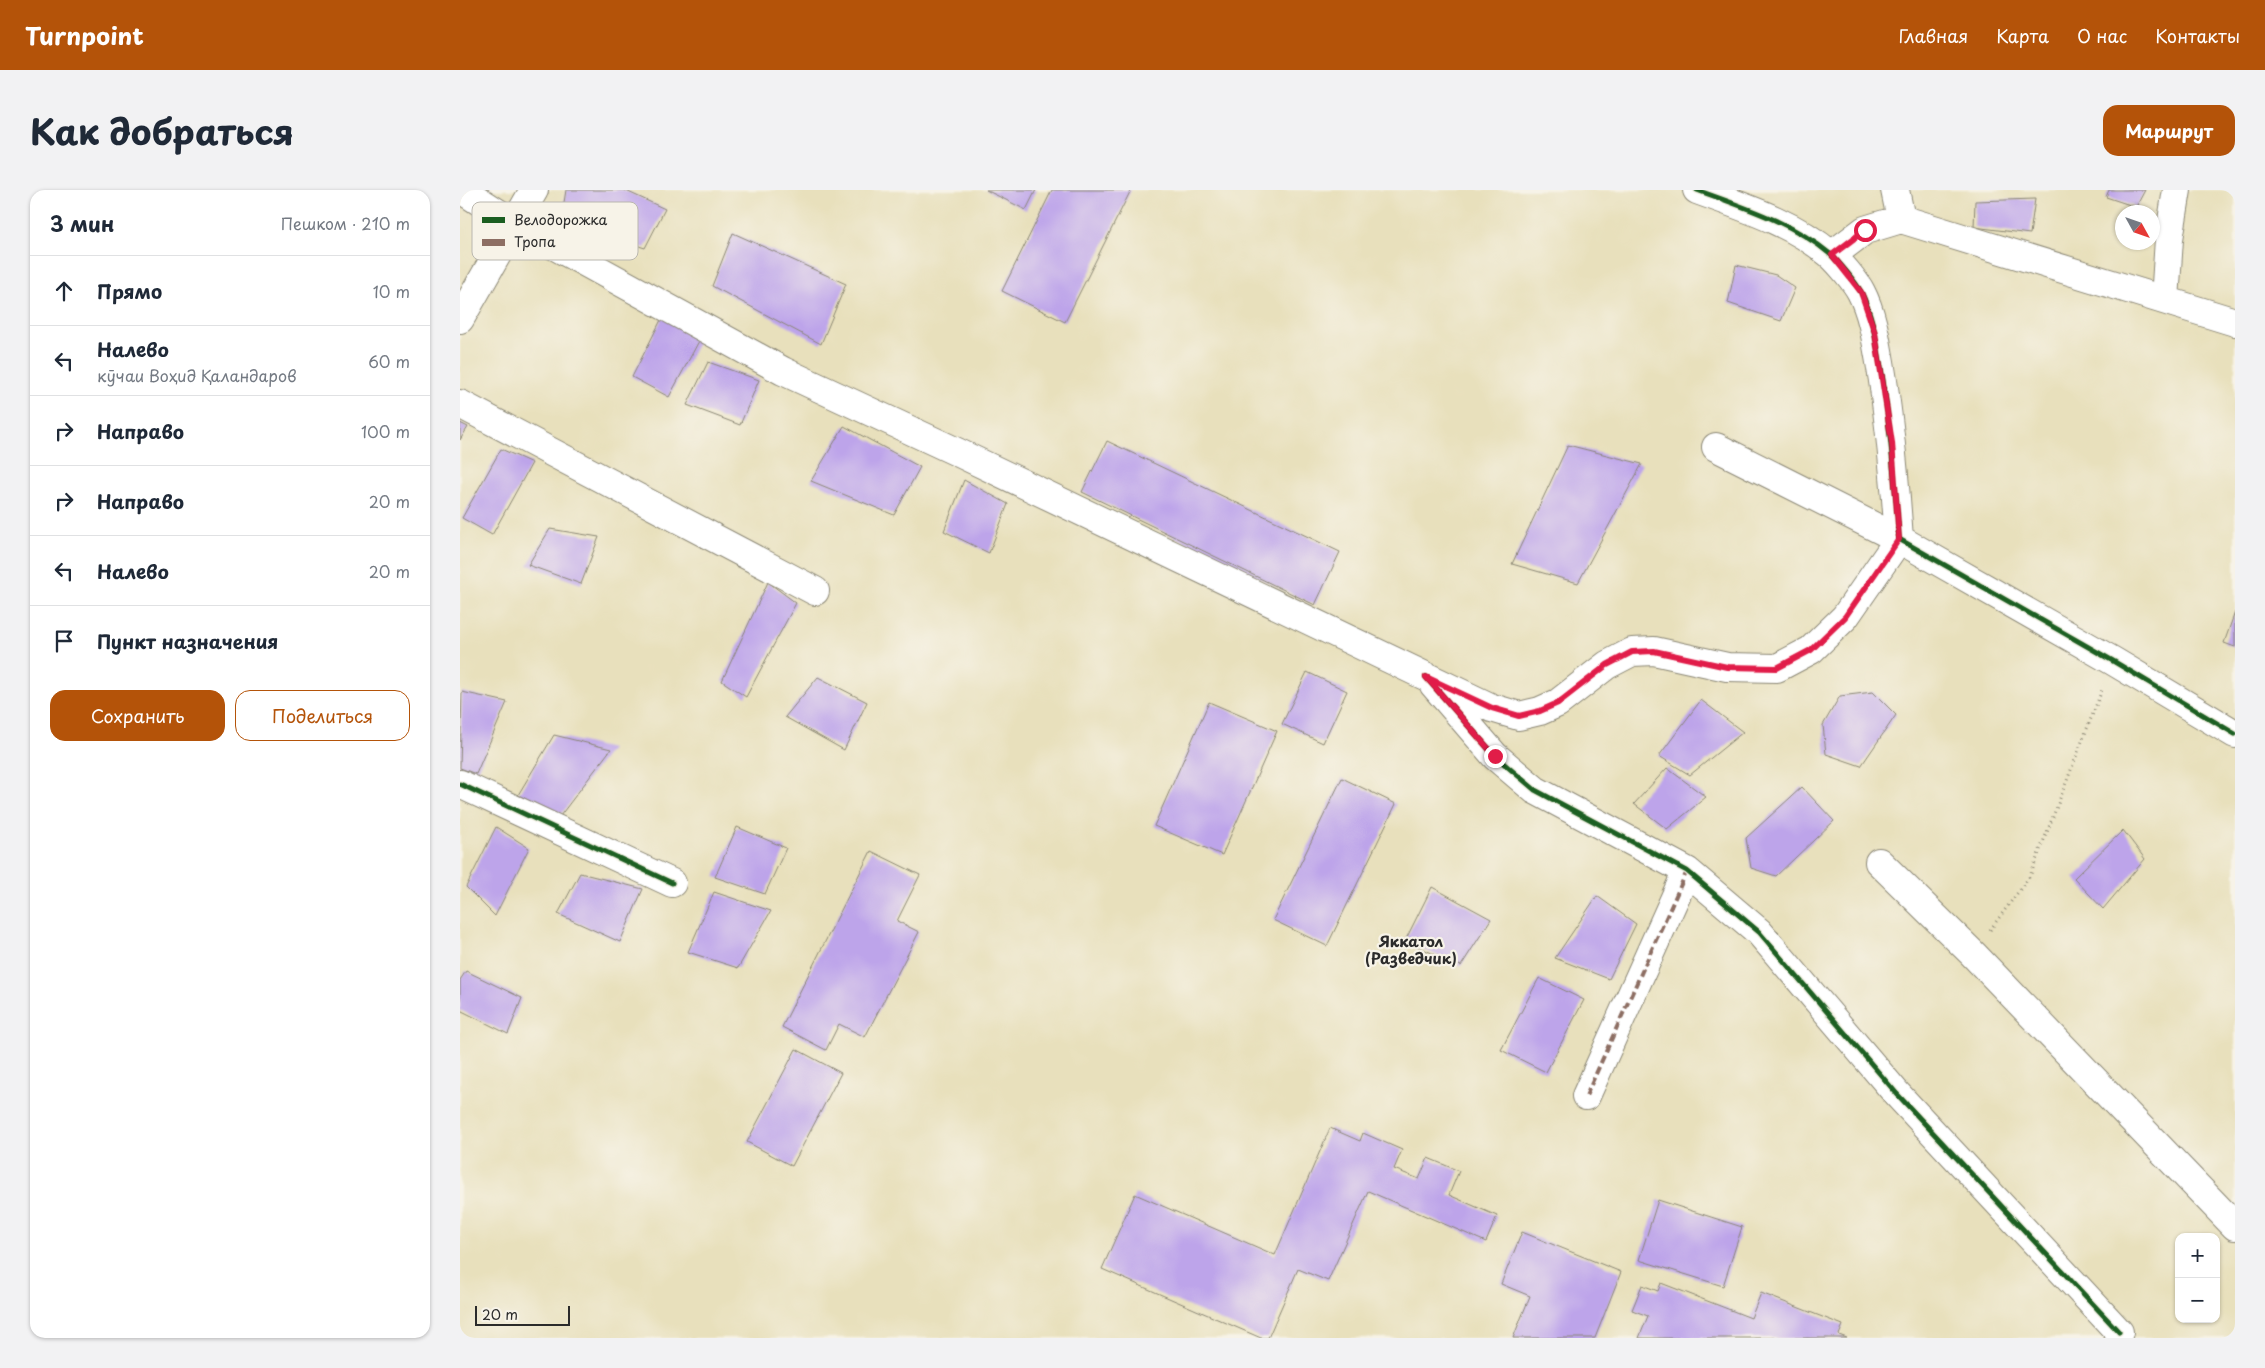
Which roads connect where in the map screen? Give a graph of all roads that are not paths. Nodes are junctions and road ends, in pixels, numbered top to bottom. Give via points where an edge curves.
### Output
1 (462, 190) edge
2 (534, 190) edge
3 (1697, 190) edge
4 (1894, 190) edge
5 (2177, 190) edge
6 (481, 202) edge
7 (527, 202) edge
8 (1901, 219) junction
9 (1832, 255) junction
10 (494, 260) edge
11 (581, 260) edge
12 (2165, 300) junction
13 (460, 319) edge
14 (2235, 322) edge
15 (460, 404) edge
16 (1716, 447) dead end
17 (1899, 539) junction
18 (815, 592) dead end
19 (1426, 677) junction
20 (2235, 734) edge
21 (460, 784) edge
22 (1879, 862) dead end
23 (1687, 871) junction
24 (672, 883) dead end
25 (1586, 1096) dead end
26 (2235, 1226) edge
27 (2120, 1332) dead end

1 - 6 street
2 - 7 street
3 - 9 street via 1774,219
4 - 8 street
5 - 12 street via 2169,239
8 - 9 street via 1865,230
8 - 12 street
9 - 17 street via 1861,292 1875,333 1892,443
10 - 13 street
11 - 19 street via 783,371
12 - 14 street
15 - 18 street
16 - 17 street
17 - 19 street via 1845,617 1811,650 1777,668 1727,667 1654,651 1632,652 1607,665 1558,703 1519,716 1492,708
17 - 20 street
19 - 23 street via 1495,756 1535,790
21 - 24 street
22 - 26 street via 1973,954
23 - 25 street
23 - 27 street via 1758,932 1897,1094

